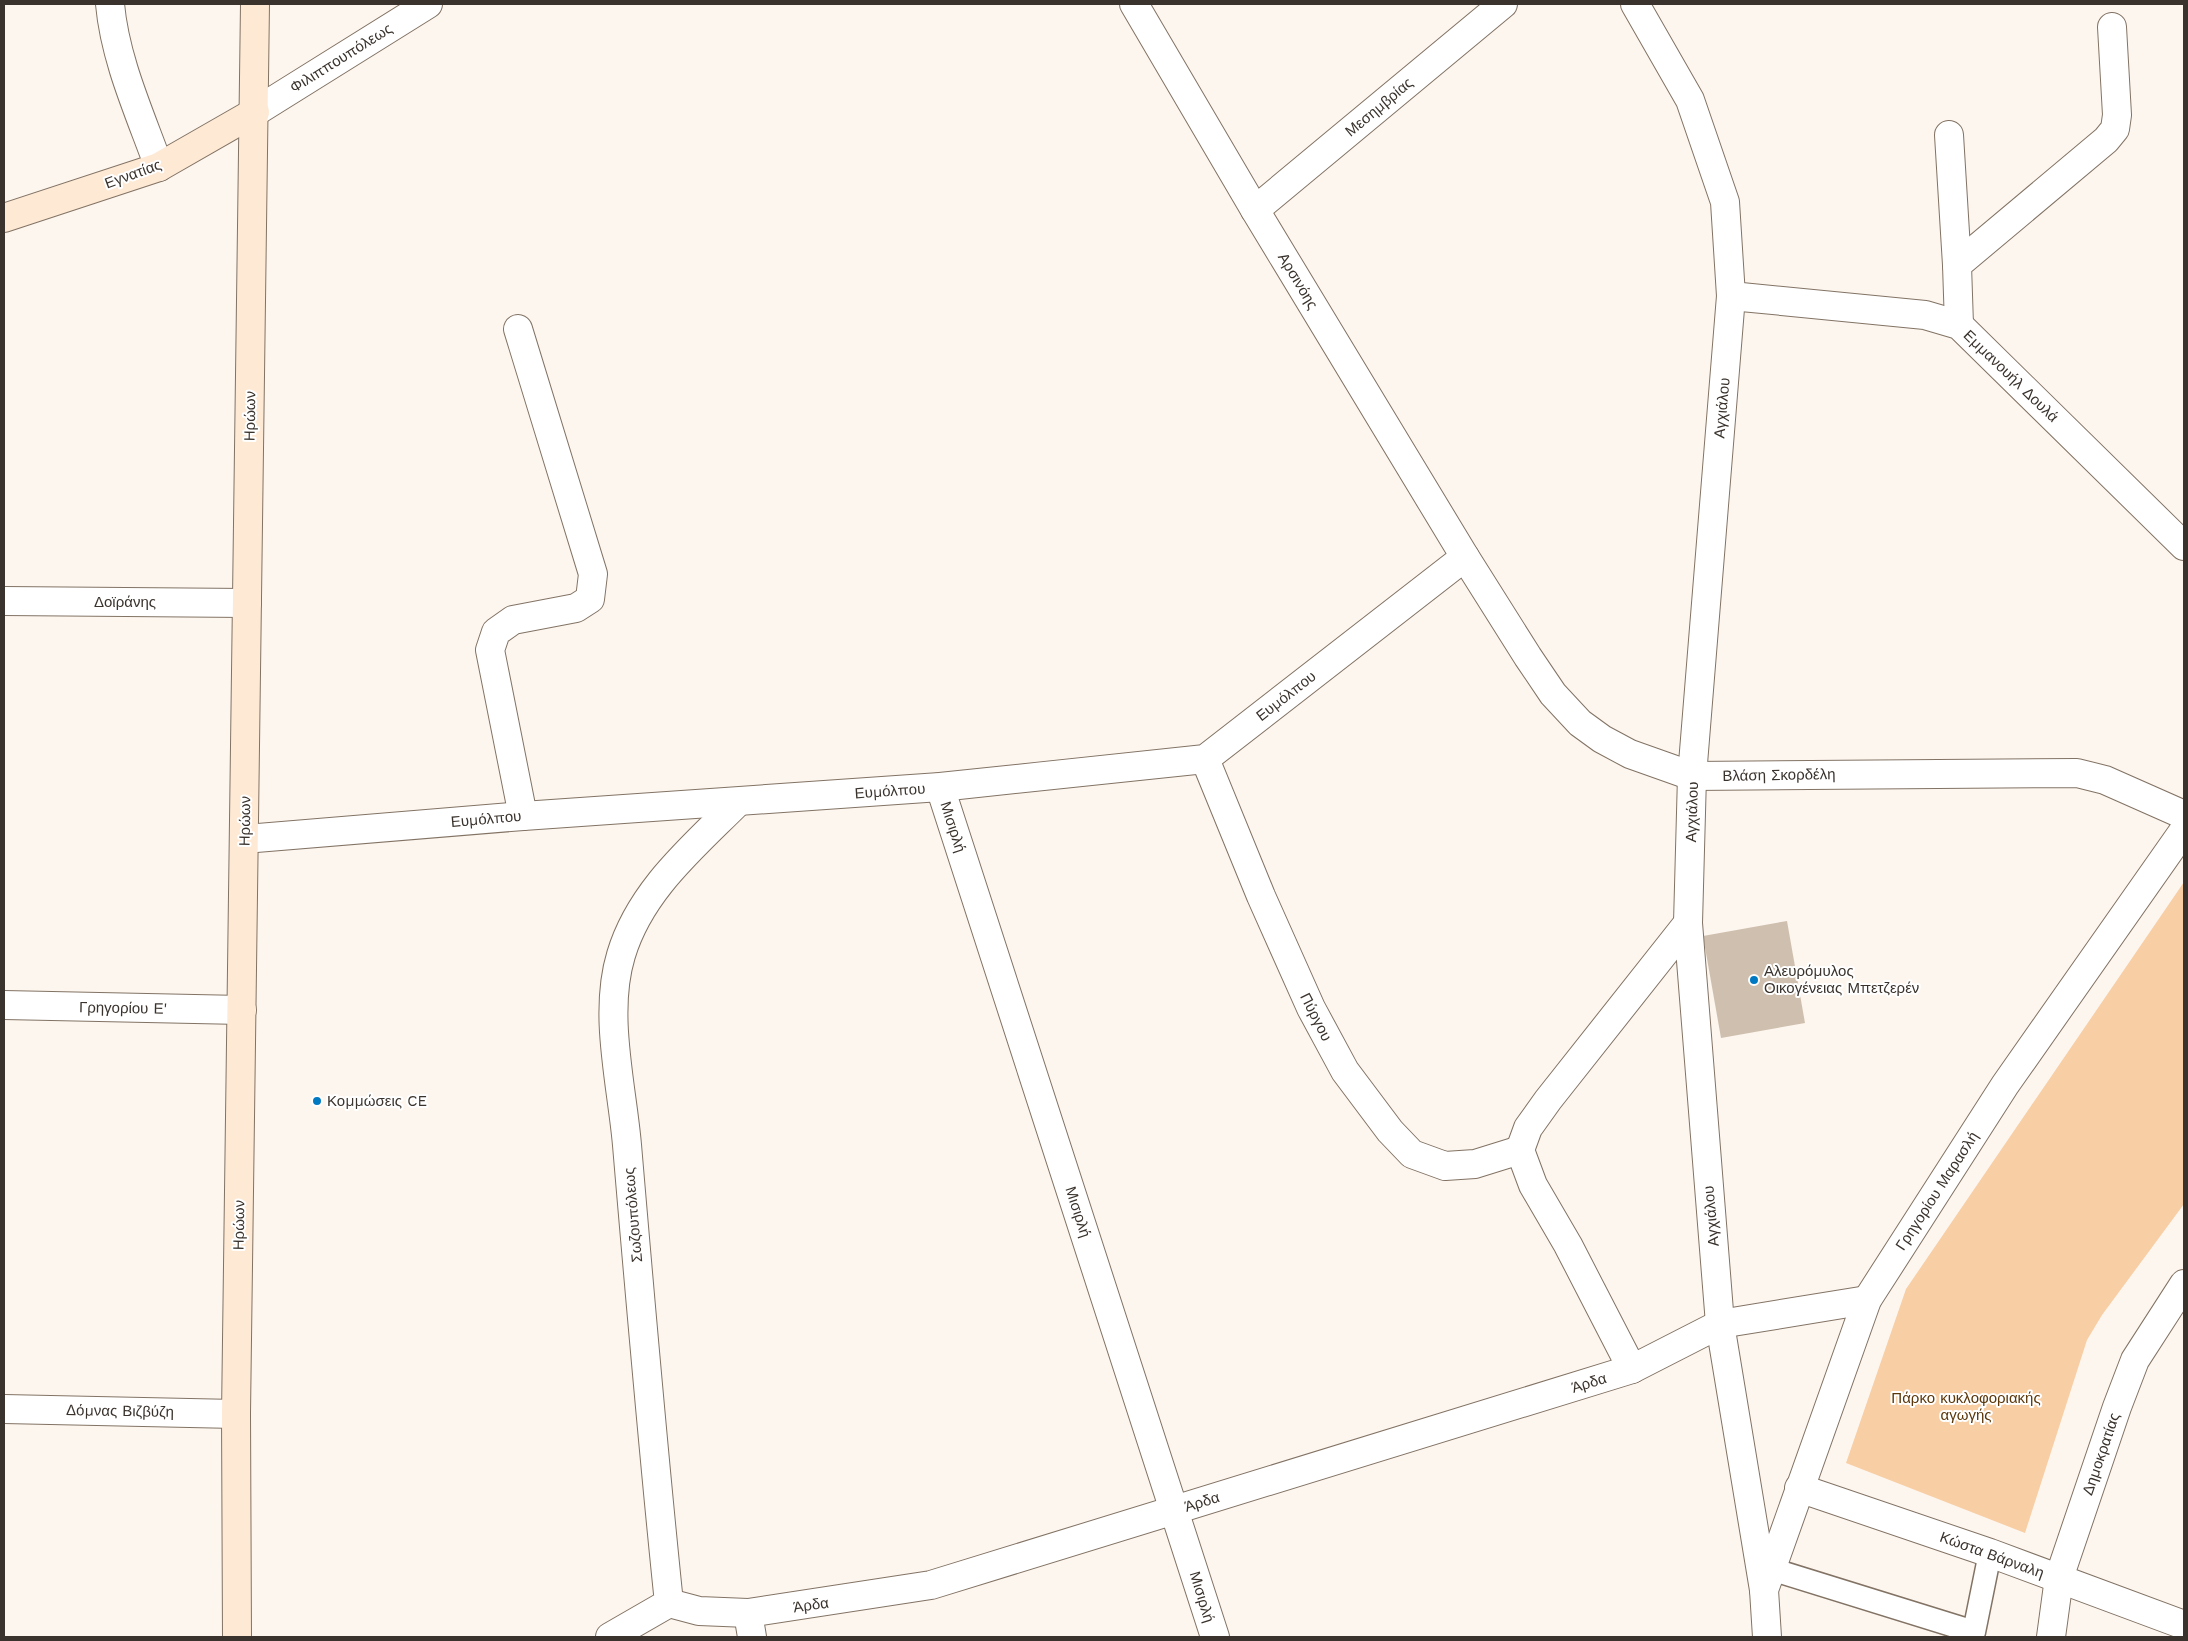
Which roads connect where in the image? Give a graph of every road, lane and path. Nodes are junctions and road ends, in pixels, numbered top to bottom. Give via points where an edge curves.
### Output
1 (110, 4) edge
2 (255, 4) edge
3 (428, 4) edge
4 (1134, 4) edge
5 (1503, 4) edge
6 (1635, 4) edge
7 (2112, 27) dead end
8 (255, 112) junction
9 (1949, 135) dead end
10 (159, 167) junction
11 (1255, 210) junction
12 (4, 218) edge
13 (1957, 265) junction
14 (1731, 296) junction
15 (1959, 325) junction
16 (518, 329) dead end
17 (2184, 546) edge
18 (1465, 557) junction
19 (4, 602) edge
20 (247, 603) junction
21 (1205, 759) junction
22 (1692, 776) junction
23 (940, 787) junction
24 (738, 802) junction
25 (2184, 815) edge
26 (522, 816) junction
27 (2184, 830) edge
28 (245, 839) junction
29 (1688, 923) junction
30 (4, 1005) edge
31 (242, 1010) junction
32 (1520, 1150) junction
33 (2184, 1284) edge
34 (1867, 1300) junction
35 (1720, 1324) junction
36 (1632, 1369) junction
37 (4, 1409) edge
38 (236, 1414) junction
39 (1799, 1488) junction
40 (1175, 1510) junction
41 (1990, 1553) junction
42 (2059, 1578) junction
43 (1768, 1580) junction
44 (669, 1603) junction
45 (750, 1625) edge
46 (2184, 1625) edge
47 (236, 1637) edge
48 (610, 1637) edge
49 (1215, 1637) edge
50 (1767, 1637) edge
51 (2051, 1637) edge

1 - 10 street via 112,27 130,89
2 - 8 main road, Ηρώων
3 - 8 street, Φιλιππουπόλεως
4 - 11 street, Αρσινόης
5 - 11 street, Μεσημβρίας
6 - 14 street, Αγχιάλου via 1690,100 1725,202
7 - 13 street via 2115,129
8 - 10 main road, Εγνατίας
8 - 20 main road, Ηρώων
9 - 13 street
10 - 12 main road, Εγνατίας
11 - 18 street, Αρσινόης
13 - 15 street
14 - 15 street, Εμμανουήλ Δουλά via 1925,315
14 - 22 street, Αγχιάλου
15 - 17 street, Εμμανουήλ Δουλά
16 - 26 street via 593,574 590,599 576,608 513,620 496,632 490,650
18 - 21 street, Ευμόλπου
18 - 22 street, Βλάση Σκορδέλη via 1553,694 1580,723 1630,754
19 - 20 street, Δοϊράνης
20 - 28 main road, Ηρώων
21 - 23 street, Ευμόλπου
21 - 32 street, Πύργου via 1311,1008 1345,1071 1390,1131 1412,1154 1445,1166 1475,1164
22 - 25 street, Βλάση Σκορδέλη via 2077,773 2105,780
22 - 29 street, Αγχιάλου
23 - 24 street, Ευμόλπου
23 - 40 street, Μισιρλή
24 - 26 street, Ευμόλπου
24 - 44 street, Σωζουπόλεως via 671,869 645,901 621,955 615,980 613,1022
26 - 28 street, Ευμόλπου
27 - 34 street, Γρηγορίου Μαρασλή via 2005,1085
28 - 31 main road, Ηρώων
29 - 32 street via 1548,1100 1528,1128
29 - 35 street, Αγχιάλου
30 - 31 street, Γρηγορίου Ε'
31 - 38 main road, Ηρώων
32 - 36 street via 1533,1185
33 - 42 street, Δημοκρατίας via 2135,1360
34 - 35 street, Άρδα
34 - 39 street, Γρηγορίου Μαρασλή
35 - 36 street, Άρδα
35 - 43 street, Αγχιάλου
36 - 40 street, Άρδα
37 - 38 street, Δόμνας Βιζβύζη
38 - 47 main road, Ηρώων
39 - 41 street, Κώστα Βάρναλη
39 - 43 street, Γρηγορίου Μαρασλή
40 - 45 street, Άρδα via 931,1585
40 - 49 street, Μισιρλή
41 - 42 street, Κώστα Βάρναλη
41 - 43 lane via 1974,1632
42 - 46 street, Κώστα Βάρναλη
42 - 51 street, Δημοκρατίας
43 - 50 street, Αγχιάλου
44 - 45 street, Άρδα
44 - 48 street

